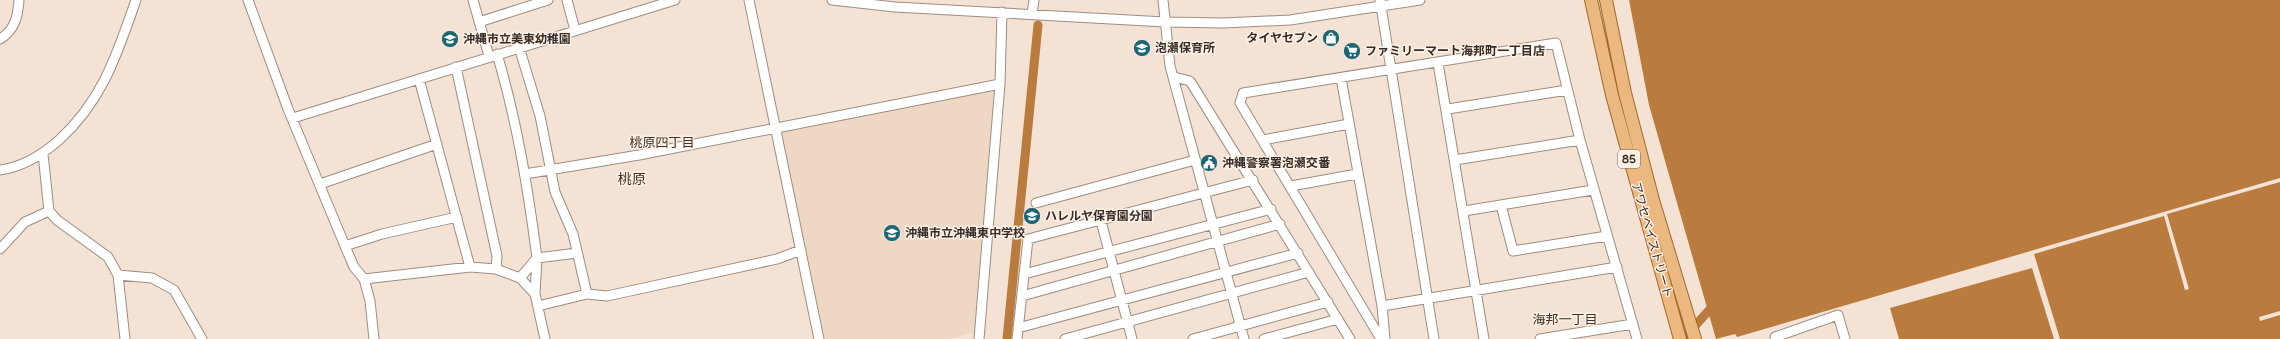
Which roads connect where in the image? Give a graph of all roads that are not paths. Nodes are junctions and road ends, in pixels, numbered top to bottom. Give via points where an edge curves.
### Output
1 (19, 0) edge
2 (136, 0) edge
3 (248, 0) edge
4 (473, 0) edge
5 (548, 0) edge
6 (567, 0) edge
7 (675, 0) edge
8 (749, 0) edge
9 (832, 0) edge
10 (1034, 0) edge
11 (1163, 0) edge
12 (1420, 0) edge
13 (1591, 0) edge
14 (1606, 0) edge
15 (847, 1) edge
16 (658, 2) edge
17 (1381, 3) edge
18 (1002, 12) junction
19 (1032, 14) junction
20 (479, 22) junction
21 (1165, 22) junction
22 (575, 30) junction
23 (0, 39) edge
24 (519, 47) junction
25 (493, 55) junction
26 (1438, 63) junction
27 (456, 67) junction
28 (1390, 70) junction
29 (1174, 77) junction
30 (1341, 78) junction
31 (419, 79) junction
32 (1000, 84) junction
33 (1567, 90) junction
34 (1448, 110) junction
35 (293, 118) junction
36 (1349, 124) junction
37 (775, 128) junction
38 (1263, 140) junction
39 (1580, 140) junction
40 (437, 144) junction
41 (43, 154) junction
42 (1195, 160) junction
43 (1455, 160) junction
44 (551, 168) junction
45 (0, 170) edge
46 (525, 174) junction
47 (1357, 174) junction
48 (1253, 180) junction
49 (320, 184) junction
50 (1291, 186) junction
51 (1593, 190) junction
52 (1204, 193) junction
53 (1036, 203) dead end
54 (1501, 205) junction
55 (1271, 209) junction
56 (1464, 210) junction
57 (48, 211) junction
58 (457, 217) junction
59 (1100, 221) junction
60 (1213, 224) junction
61 (1280, 224) junction
62 (1607, 236) junction
63 (1217, 242) junction
64 (345, 246) junction
65 (0, 249) edge
66 (801, 250) junction
67 (1109, 252) junction
68 (577, 253) junction
69 (1298, 253) junction
70 (537, 258) junction
71 (470, 267) junction
72 (1617, 267) junction
73 (496, 269) junction
74 (1114, 272) junction
75 (1309, 272) junction
76 (1024, 274) junction
77 (1226, 274) junction
78 (118, 275) junction
79 (520, 278) junction
80 (364, 279) junction
81 (1475, 291) junction
82 (535, 294) junction
83 (587, 294) junction
84 (1231, 294) junction
85 (1022, 296) junction
86 (1428, 298) junction
87 (1122, 301) junction
88 (1328, 302) junction
89 (538, 306) junction
90 (1382, 306) junction
91 (1338, 319) junction
92 (1128, 322) junction
93 (1633, 324) junction
94 (1240, 326) junction
95 (1018, 328) junction
96 (125, 339) edge
97 (202, 339) edge
98 (374, 339) edge
99 (545, 339) edge
100 (819, 339) edge
101 (979, 339) edge
102 (1017, 339) edge
103 (1065, 339) edge
104 (1132, 339) edge
105 (1193, 339) edge
106 (1244, 339) edge
107 (1264, 339) edge
108 (1350, 339) edge
109 (1381, 339) edge
110 (1385, 339) edge
111 (1434, 339) edge
112 (1484, 339) edge
113 (1540, 339) edge
114 (1637, 339) edge
115 (1680, 339) edge
116 (1695, 339) edge
117 (1776, 339) edge
118 (1846, 339) edge

1 - 23 street via 15,24 8,34
2 - 41 street via 113,61 90,107 76,124
3 - 35 street
4 - 20 street
5 - 20 street
6 - 22 street
7 - 16 street
8 - 37 street
9 - 15 street
10 - 19 street
11 - 21 street
12 - 17 street
13 - 115 main road, アワセベイストリート / 85 via 1612,95
14 - 116 main road, アワセベイストリート / 85 via 1625,93 1652,200
15 - 18 street via 895,7
16 - 22 street
17 - 21 street via 1290,20
17 - 28 street
18 - 19 street
18 - 32 street
19 - 21 street
20 - 25 street
21 - 29 street
22 - 24 street
24 - 25 street
24 - 44 street via 540,116
25 - 27 street
25 - 46 street via 513,110
26 - 28 street
26 - 33 street via 1556,43
26 - 34 street
27 - 31 street
27 - 73 street via 497,256
28 - 30 street
28 - 86 street
29 - 42 street
29 - 48 street via 1190,81
30 - 36 street
30 - 38 street via 1243,93 1240,103
31 - 35 street
31 - 40 street
32 - 37 street
32 - 101 street
33 - 34 street
33 - 39 street
34 - 43 street
35 - 49 street
36 - 38 street
36 - 47 street
37 - 44 street via 639,155
37 - 66 street
38 - 50 street
39 - 43 street
39 - 51 street
40 - 49 street
40 - 58 street
41 - 45 street via 26,163
41 - 57 street
42 - 52 street
42 - 53 street
43 - 56 street
44 - 46 street
44 - 68 street via 555,192 567,217
46 - 70 street
47 - 50 street
47 - 90 street
48 - 52 street
48 - 55 street
49 - 64 street
50 - 109 street
51 - 54 street
51 - 62 street
52 - 59 street
52 - 60 street
54 - 56 street
54 - 62 street via 1513,251
55 - 60 street
55 - 61 street
56 - 81 street
57 - 65 street via 25,222
57 - 78 street via 108,257
58 - 64 street via 382,234
58 - 71 street
59 - 67 street
59 - 76 street via 1028,239
60 - 63 street
60 - 67 street
61 - 63 street
61 - 69 street
62 - 72 street
63 - 74 street
63 - 77 street
64 - 80 street via 354,267
66 - 83 street via 777,259 607,296
66 - 100 street
67 - 74 street
67 - 76 street
68 - 70 street
68 - 83 street
69 - 75 street
69 - 77 street
70 - 79 street
70 - 82 street
71 - 73 street
71 - 80 street
72 - 81 street
72 - 93 street
73 - 79 street
74 - 85 street
74 - 87 street
75 - 84 street
75 - 88 street
76 - 85 street
77 - 84 street
77 - 87 street
78 - 96 street
78 - 97 street via 152,278 174,290
79 - 82 street
80 - 98 street via 370,301
81 - 86 street
81 - 112 street
82 - 89 street
83 - 89 street
84 - 92 street
84 - 94 street
85 - 95 street
86 - 90 street
86 - 111 street
87 - 92 street
87 - 95 street
88 - 91 street
88 - 94 street
89 - 99 street
90 - 110 street
91 - 107 street
91 - 108 street
92 - 103 street
92 - 104 street
93 - 113 street
93 - 114 street
94 - 105 street
94 - 106 street
95 - 102 street
117 - 118 street via 1775,337 1838,315

